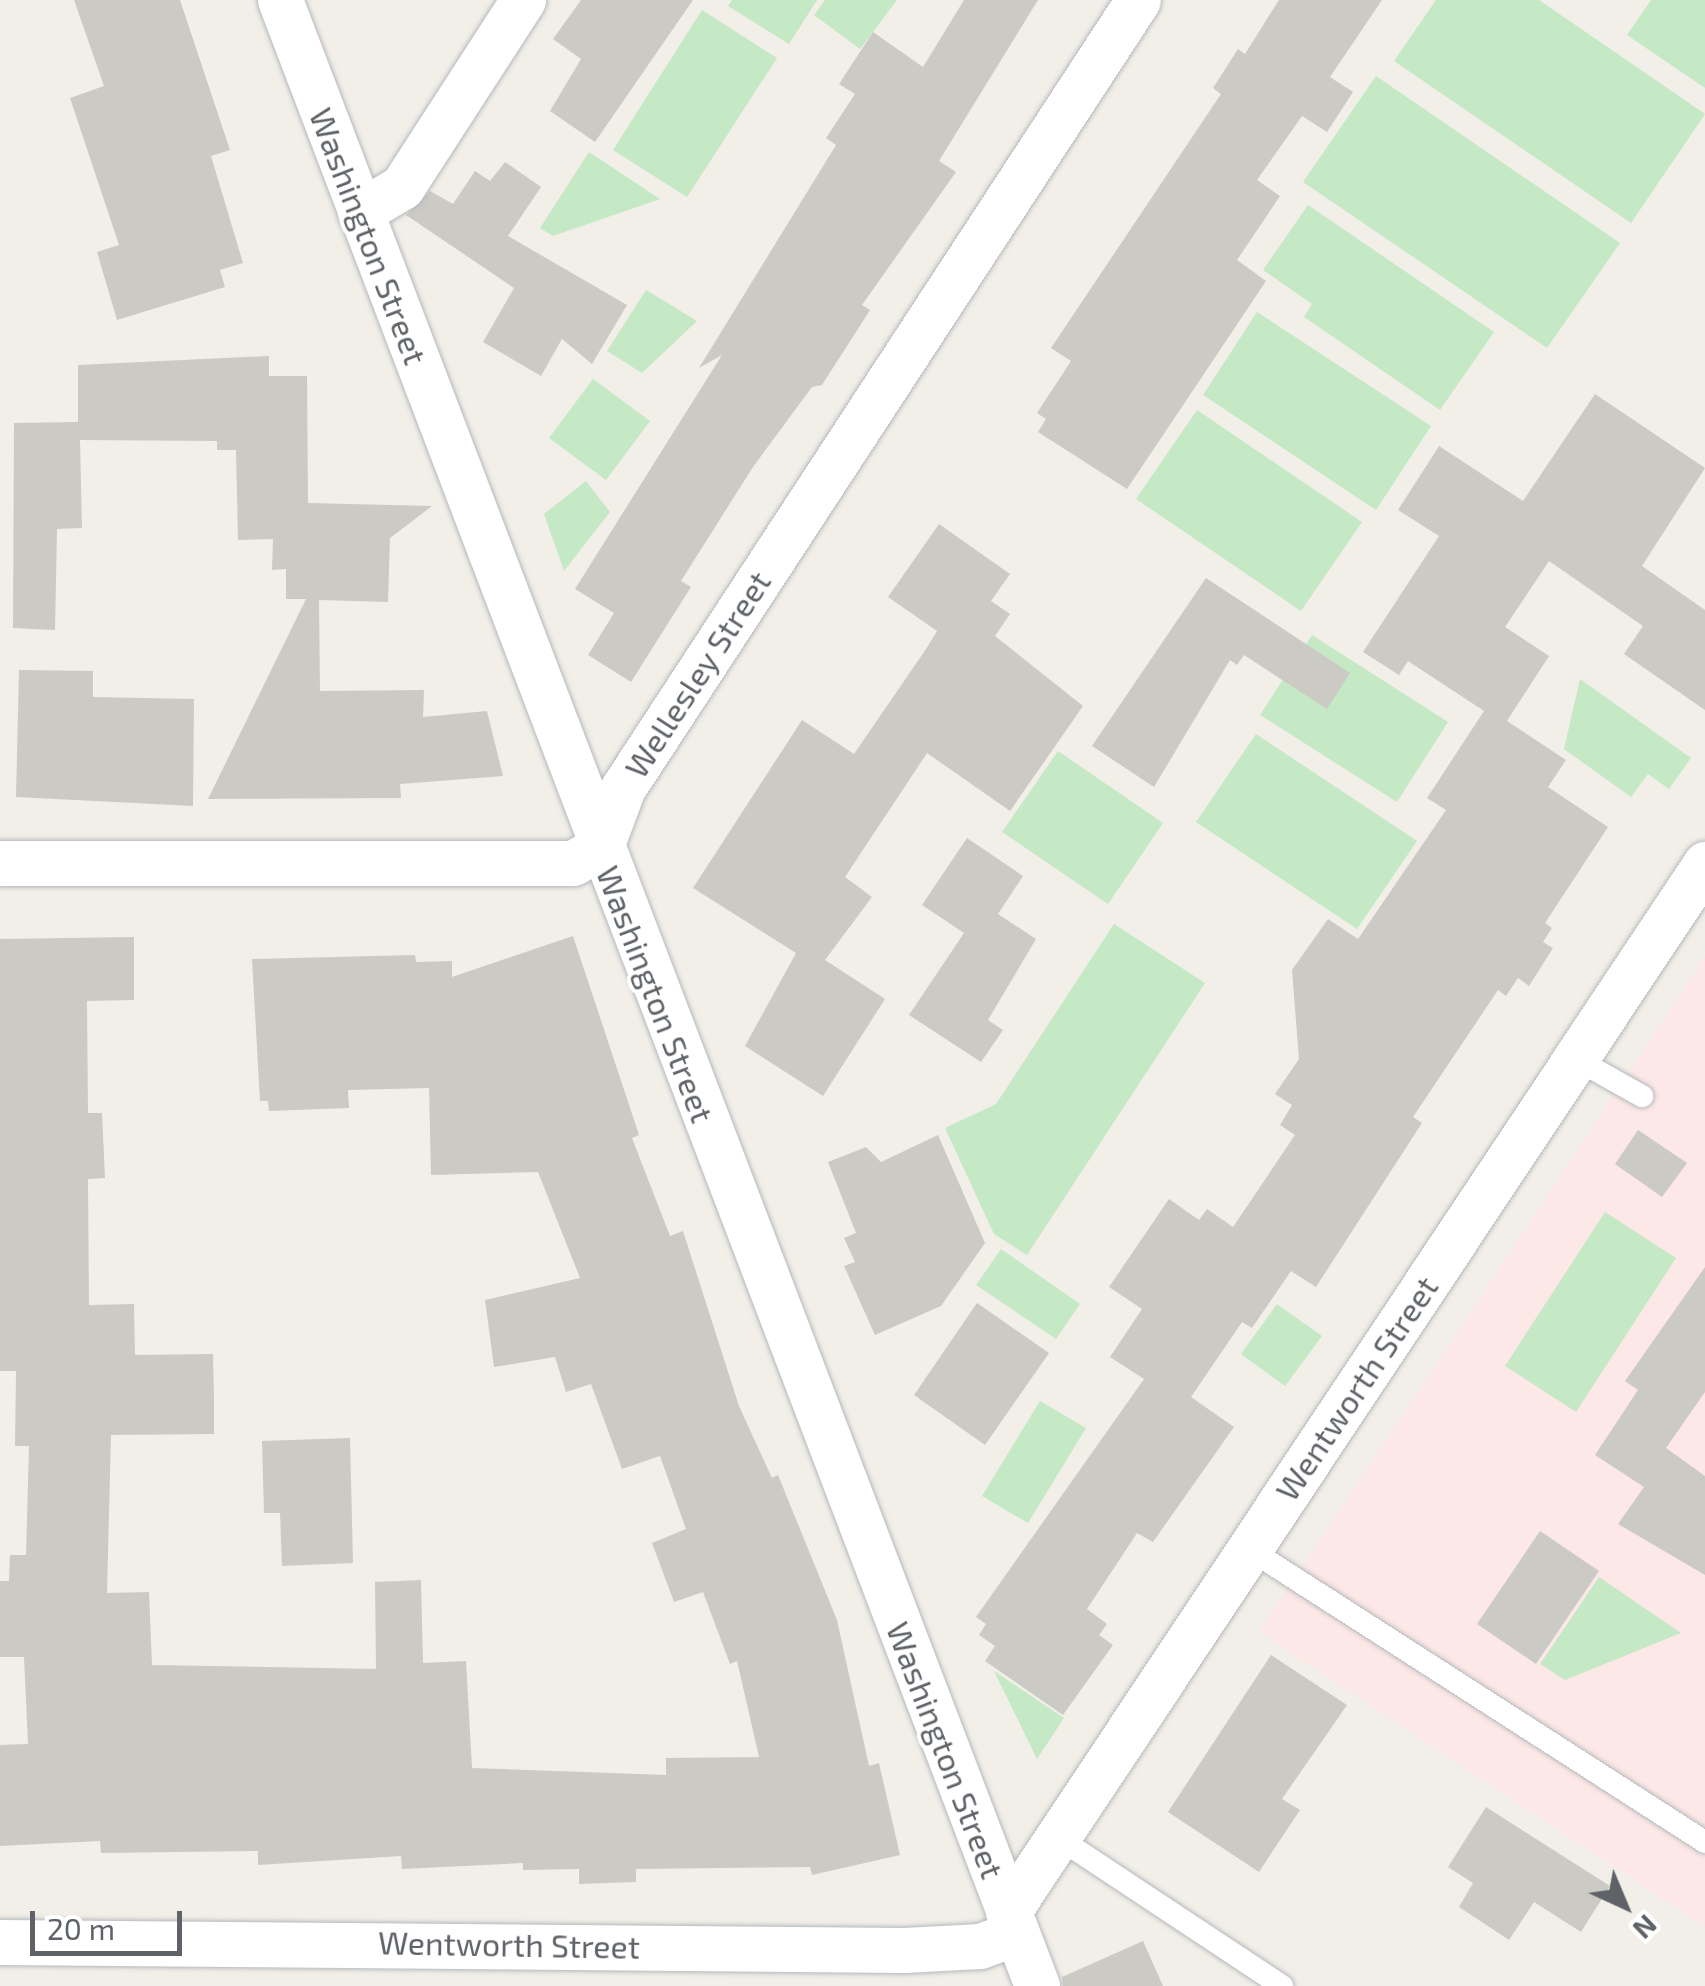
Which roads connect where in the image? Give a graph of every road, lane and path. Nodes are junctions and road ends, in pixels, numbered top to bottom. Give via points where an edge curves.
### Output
1 (280, 0) edge
2 (523, 0) edge
3 (1138, 0) edge
4 (360, 212) junction
5 (600, 847) junction
6 (0, 863) edge
7 (1705, 864) edge
8 (1576, 1058) junction
9 (1642, 1096) dead end
10 (1249, 1549) junction
11 (1057, 1837) junction
12 (1705, 1842) edge
13 (1012, 1922) junction
14 (0, 1942) edge
15 (1036, 1986) edge
16 (1282, 1986) edge

1 - 4 street, Washington Street
2 - 4 street via 402,187
3 - 5 street, Wellesley Street via 622,788
4 - 5 street, Washington Street
5 - 6 street via 573,863
5 - 13 street, Washington Street
7 - 8 street, Wentworth Street
8 - 9 lane
8 - 10 street, Wentworth Street
10 - 11 street, Wentworth Street
10 - 12 lane
11 - 13 street, Wentworth Street
11 - 16 lane
13 - 14 street, Wentworth Street via 980,1946 904,1950
13 - 15 street, Washington Street

